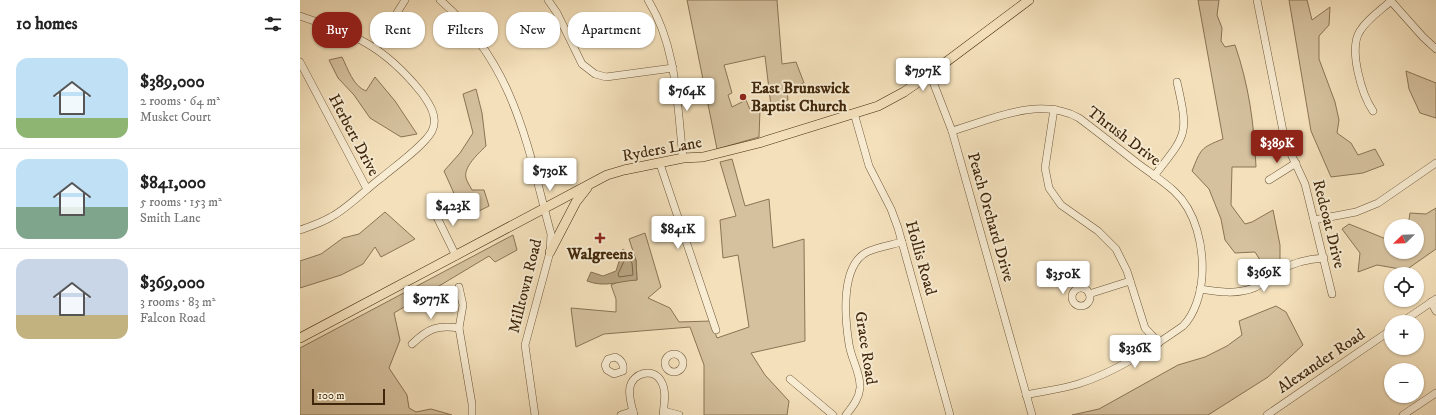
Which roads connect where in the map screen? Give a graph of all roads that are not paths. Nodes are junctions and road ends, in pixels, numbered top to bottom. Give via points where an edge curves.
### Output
1 (405, 0) edge
2 (440, 0) edge
3 (548, 0) edge
4 (648, 0) edge
5 (1029, 0) edge
6 (1257, 0) edge
7 (1391, 1) edge
8 (398, 12) edge
9 (300, 16) edge
10 (370, 45) edge
11 (376, 48) edge
12 (1436, 49) edge
13 (300, 62) edge
14 (673, 68) junction
15 (930, 74) junction
16 (1177, 82) dead end
17 (1054, 109) junction
18 (1373, 111) dead end
19 (854, 113) junction
20 (952, 131) junction
21 (683, 158) junction
22 (1296, 163) junction
23 (1436, 163) edge
24 (660, 164) junction
25 (1154, 176) junction
26 (1269, 180) dead end
27 (589, 185) junction
28 (367, 189) junction
29 (432, 207) dead end
30 (544, 208) junction
31 (1314, 220) junction
32 (300, 230) edge
33 (902, 242) junction
34 (550, 252) junction
35 (456, 256) junction
36 (1324, 258) junction
37 (1130, 281) junction
38 (459, 287) dead end
39 (1200, 289) junction
40 (1089, 294) dead end
41 (1332, 294) dead end
42 (1434, 300) edge
43 (1436, 311) edge
44 (1412, 315) edge
45 (459, 328) junction
46 (716, 330) dead end
47 (1384, 335) edge
48 (300, 338) edge
49 (1159, 343) junction
50 (412, 344) dead end
51 (623, 371) dead end
52 (669, 371) dead end
53 (660, 379) junction
54 (790, 379) dead end
55 (632, 382) junction
56 (1436, 393) edge
57 (1026, 395) junction
58 (633, 413) edge
59 (663, 413) edge
60 (679, 414) edge
61 (472, 415) edge
62 (535, 415) edge
63 (620, 415) edge
64 (833, 415) edge
65 (846, 415) edge
66 (950, 415) edge
67 (1032, 415) edge
68 (1266, 415) edge
69 (1403, 415) edge

1 - 8 street
2 - 30 street, Milltown Road via 480,41 503,79 516,110
3 - 14 street via 582,64 595,74 606,77
4 - 14 street via 664,31
5 - 15 main road, Ryders Lane
6 - 22 street, Redcoat Drive via 1285,141
7 - 12 street
7 - 18 street via 1363,26 1356,40 1357,65 1367,102
9 - 10 street, Herbert Drive via 344,32
11 - 28 street, Herbert Drive via 399,67 419,90 432,110 434,122 432,131 418,147
13 - 28 street, Herbert Drive
14 - 21 street
15 - 19 main road, Ryders Lane via 878,106
15 - 20 street, Peach Orchard Drive
16 - 25 street via 1184,116 1184,130 1176,147
17 - 20 street, Thrush Drive via 1030,109
17 - 25 street, Thrush Drive via 1079,118
17 - 37 street via 1045,168 1049,188 1061,205 1110,242 1124,263
19 - 21 main road, Ryders Lane via 759,143 703,157
19 - 33 street, Hollis Road via 869,166 891,209
20 - 57 street, Peach Orchard Drive
21 - 24 main road, Ryders Lane
22 - 26 street
22 - 31 street, Redcoat Drive via 1306,184
23 - 31 street via 1378,203 1356,212
24 - 27 main road, Ryders Lane via 607,175
24 - 46 street
25 - 39 street, Thrush Drive via 1174,192 1193,221 1202,255
27 - 30 main road, Ryders Lane
27 - 34 main road via 576,202
28 - 32 street via 332,217
29 - 35 street
30 - 34 street, Milltown Road via 551,234
30 - 35 main road, Ryders Lane
31 - 36 street, Redcoat Drive
33 - 65 street, Grace Road via 867,252 859,258 847,285 845,306 849,345 860,387 854,404
33 - 66 street, Hollis Road
34 - 62 street, Milltown Road via 525,345
35 - 48 main road, Ryders Lane
36 - 39 street via 1309,259 1288,266 1256,287 1246,290 1220,292
36 - 41 street, Redcoat Drive
37 - 40 street
37 - 49 street via 1146,328
38 - 45 street via 463,305
39 - 49 street, Thrush Drive via 1187,322
42 - 43 street
42 - 44 street
45 - 50 street via 441,326 424,333
45 - 61 street
47 - 68 street, Alexander Road
49 - 57 street, Thrush Drive via 1091,379
51 - 55 street
52 - 53 street
53 - 55 street via 650,373 644,373
53 - 59 street via 665,393
54 - 64 street
55 - 58 street via 629,393
56 - 69 street
57 - 67 street, Peach Orchard Drive
58 - 63 street
59 - 60 street

